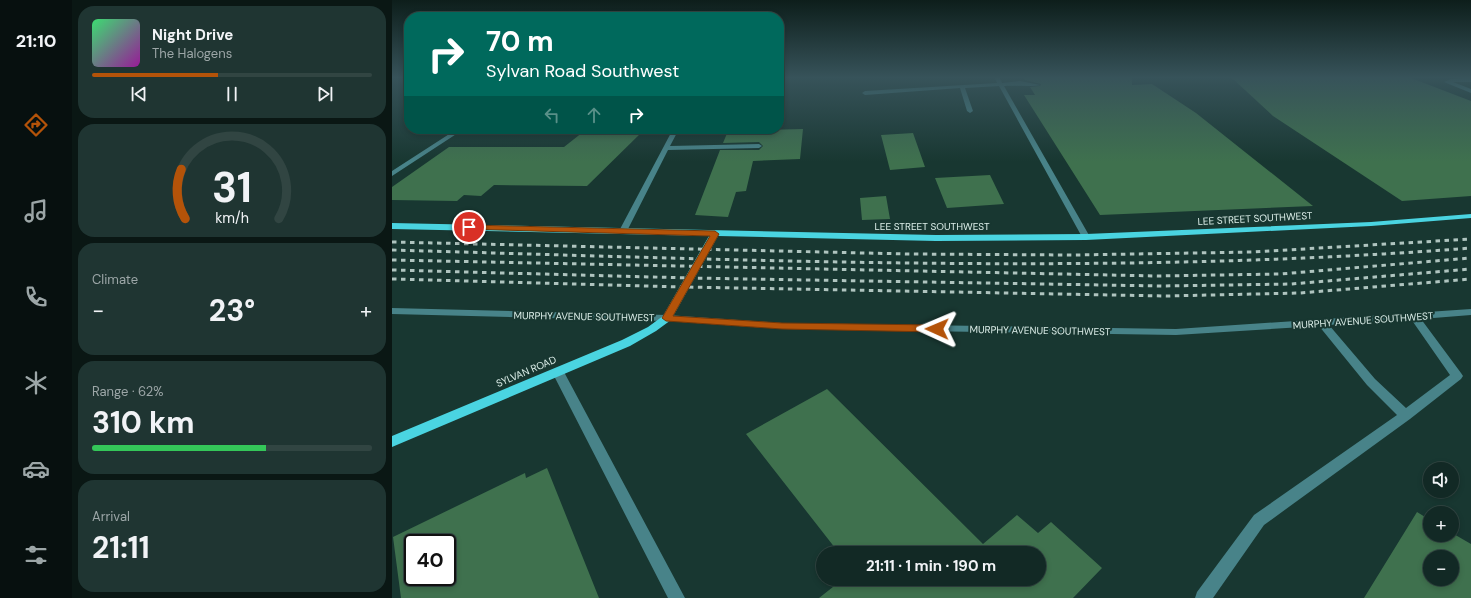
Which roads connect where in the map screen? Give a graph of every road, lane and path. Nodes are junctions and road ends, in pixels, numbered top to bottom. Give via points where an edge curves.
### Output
1 (968, 106) edge
2 (1012, 106) edge
3 (970, 111) dead end
4 (453, 134) edge
5 (673, 134) edge
6 (759, 146) dead end
7 (666, 148) junction
8 (392, 174) edge
9 (1471, 216) edge
10 (392, 226) edge
11 (623, 231) junction
12 (715, 234) junction
13 (1086, 237) junction
14 (392, 311) edge
15 (1471, 312) edge
16 (1414, 316) junction
17 (666, 318) junction
18 (1322, 322) junction
19 (558, 372) junction
20 (1406, 416) junction
21 (392, 442) edge
22 (677, 598) edge
23 (1203, 598) edge

1 - 3 street
2 - 13 street
4 - 8 street
5 - 7 street
6 - 7 street
7 - 11 street
9 - 13 main road, LEE STREET SOUTHWEST via 1371,224
10 - 11 main road, LEE STREET SOUTHWEST
11 - 12 main road, LEE STREET SOUTHWEST
12 - 13 main road, LEE STREET SOUTHWEST via 936,238
12 - 17 main road
14 - 17 street, MURPHY AVENUE SOUTHWEST
15 - 16 street, MURPHY AVENUE SOUTHWEST
16 - 18 street, MURPHY AVENUE SOUTHWEST
16 - 20 street via 1457,376
17 - 18 street, MURPHY AVENUE SOUTHWEST via 782,326 1176,332
17 - 19 main road, SYLVAN ROAD via 652,329
18 - 20 street via 1371,382
19 - 21 main road, SYLVAN ROAD
19 - 22 street
20 - 23 street via 1259,520

